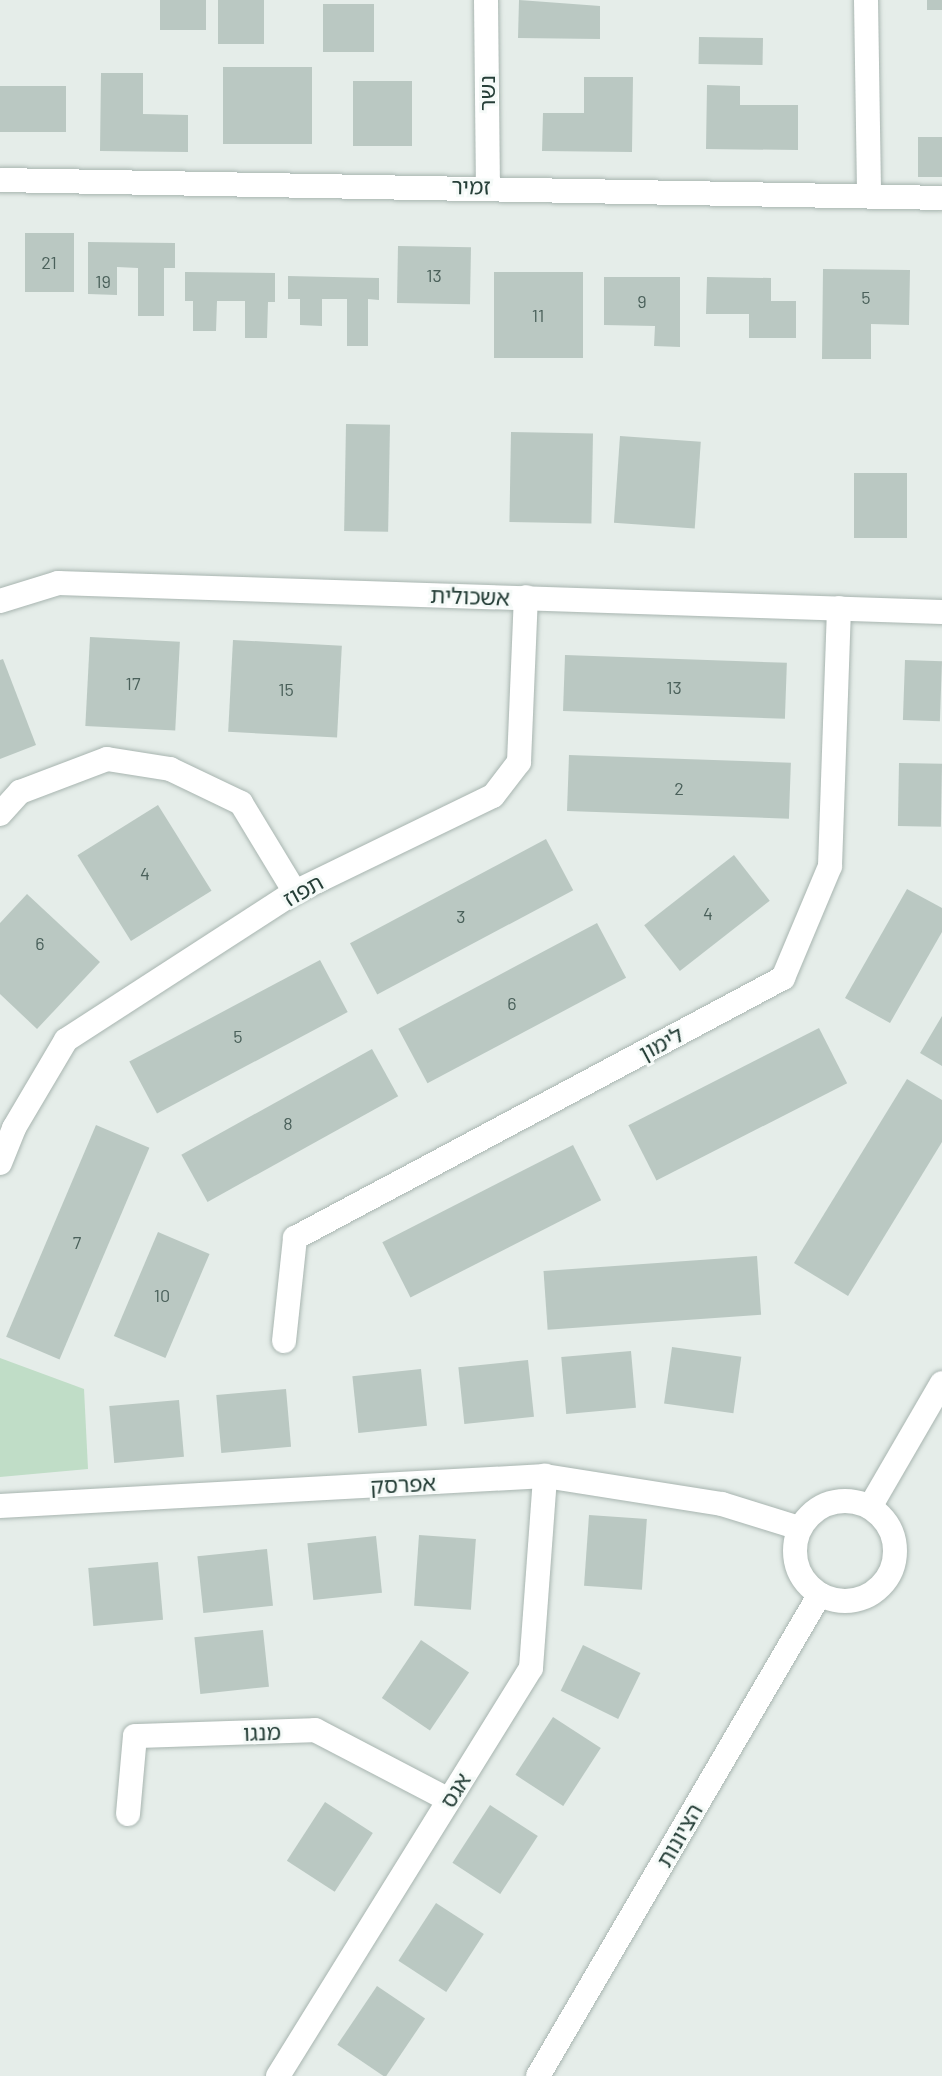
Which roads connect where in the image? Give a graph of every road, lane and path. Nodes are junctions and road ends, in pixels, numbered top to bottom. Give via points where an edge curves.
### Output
1 (486, 0) edge
2 (866, 0) edge
3 (0, 180) edge
4 (488, 186) junction
5 (869, 194) junction
6 (942, 198) edge
7 (526, 597) junction
8 (0, 601) edge
9 (839, 608) junction
10 (942, 612) edge
11 (0, 814) edge
12 (295, 892) junction
13 (7, 1124) edge
14 (0, 1163) edge
15 (284, 1341) dead end
16 (942, 1383) edge
17 (545, 1476) junction
18 (0, 1506) edge
19 (870, 1507) junction
20 (799, 1528) junction
21 (820, 1594) junction
22 (449, 1800) junction
23 (128, 1814) dead end
24 (278, 2076) edge
25 (538, 2076) edge

1 - 4 street, נשר
2 - 5 street
3 - 4 street, זמיר
4 - 5 street, זמיר
5 - 6 street, זמיר
7 - 8 street, אשכולית via 58,583
7 - 9 street, אשכולית
7 - 12 street, תפוז via 519,762 493,796
9 - 10 street, אשכולית
9 - 15 street, לימון via 830,866 783,978 295,1238
11 - 12 street via 20,792 107,759 170,769 241,803
12 - 13 street, תפוז via 66,1040
13 - 14 street, תפוז
16 - 19 street
17 - 18 street, אפרסק
17 - 20 street, אפרסק via 695,1498
17 - 22 street, אגס via 531,1668
19 - 20 street via 855,1501 823,1505
19 - 21 street via 884,1518 894,1541 886,1581 858,1600
20 - 21 street via 795,1560 800,1576
21 - 25 street, הציונות
22 - 23 street, מנגו via 315,1730 135,1736
22 - 24 street, אגס

